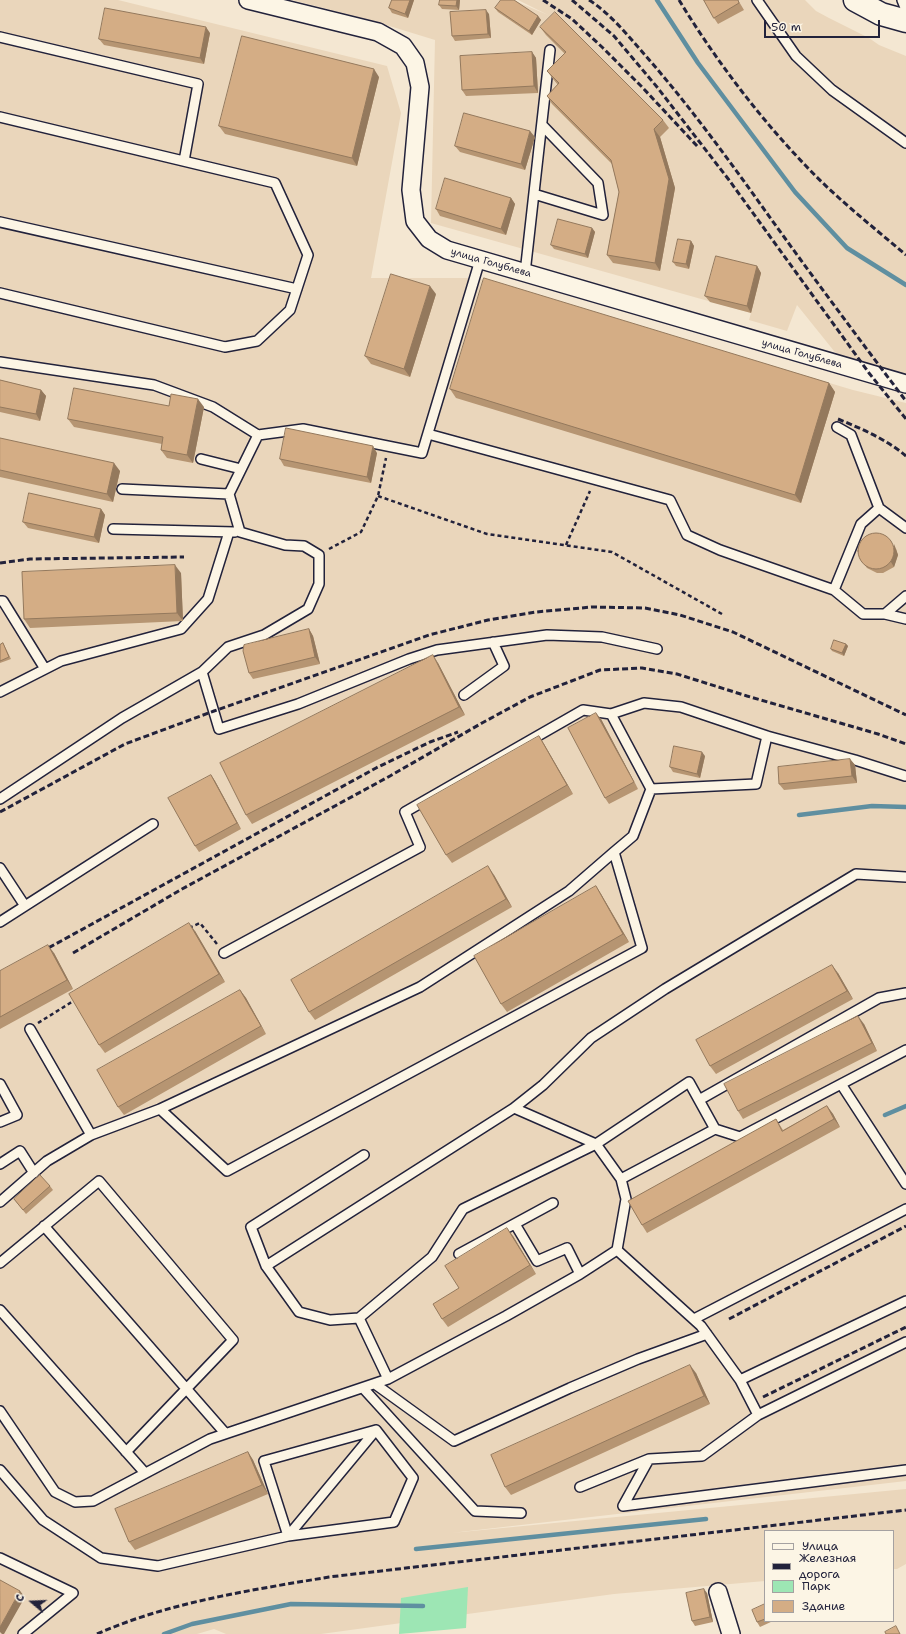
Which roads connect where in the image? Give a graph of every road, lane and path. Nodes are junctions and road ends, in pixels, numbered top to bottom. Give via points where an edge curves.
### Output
1 (248, 0) edge
2 (757, 0) edge
3 (855, 0) edge
4 (902, 0) edge
5 (906, 10) edge
6 (906, 21) edge
7 (0, 37) edge
8 (550, 50) edge
9 (0, 117) edge
10 (542, 125) junction
11 (906, 143) edge
12 (184, 161) junction
13 (534, 194) junction
14 (0, 222) edge
15 (480, 260) junction
16 (525, 273) junction
17 (297, 289) junction
18 (0, 293) edge
19 (0, 362) edge
20 (906, 384) edge
21 (837, 427) dead end
22 (428, 434) junction
23 (258, 435) junction
24 (389, 446) junction
25 (201, 459) dead end
26 (241, 469) junction
27 (594, 480) junction
28 (122, 489) dead end
29 (229, 494) junction
30 (378, 496) junction
31 (879, 508) junction
32 (906, 528) edge
33 (113, 529) dead end
34 (229, 532) junction
35 (240, 532) junction
36 (566, 545) junction
37 (318, 555) junction
38 (834, 590) junction
39 (906, 596) edge
40 (0, 601) edge
41 (722, 614) dead end
42 (885, 614) junction
43 (906, 619) edge
44 (493, 642) junction
45 (657, 649) dead end
46 (45, 669) junction
47 (202, 672) junction
48 (0, 692) edge
49 (464, 695) dead end
50 (611, 714) junction
51 (767, 736) junction
52 (904, 776) dead end
53 (651, 789) junction
54 (0, 799) edge
55 (153, 824) dead end
56 (614, 852) junction
57 (0, 868) edge
58 (906, 877) edge
59 (25, 906) junction
60 (0, 922) edge
61 (188, 928) edge
62 (224, 953) joint
63 (906, 993) edge
64 (76, 999) edge
65 (30, 1029) joint
66 (906, 1050) edge
67 (0, 1084) edge
68 (842, 1084) junction
69 (699, 1100) junction
70 (514, 1108) junction
71 (160, 1109) junction
72 (0, 1122) edge
73 (715, 1130) junction
74 (91, 1135) junction
75 (596, 1144) junction
76 (364, 1155) dead end
77 (0, 1164) edge
78 (902, 1167) edge
79 (34, 1173) junction
80 (621, 1178) junction
81 (906, 1184) edge
82 (0, 1202) edge
83 (553, 1203) dead end
84 (906, 1209) edge
85 (515, 1224) junction
86 (44, 1226) junction
87 (617, 1250) junction
88 (459, 1254) dead end
89 (0, 1263) edge
90 (266, 1266) junction
91 (580, 1274) junction
92 (906, 1302) edge
93 (0, 1310) edge
94 (359, 1318) junction
95 (694, 1319) junction
96 (707, 1334) junction
97 (906, 1342) edge
98 (388, 1379) junction
99 (740, 1380) junction
100 (375, 1384) junction
101 (363, 1388) junction
102 (187, 1389) junction
103 (0, 1411) edge
104 (758, 1415) junction
105 (376, 1430) junction
106 (225, 1433) junction
107 (126, 1452) junction
108 (649, 1459) junction
109 (0, 1470) edge
110 (906, 1470) edge
111 (145, 1473) junction
112 (580, 1488) dead end
113 (521, 1513) dead end
114 (288, 1536) junction
115 (0, 1558) edge
116 (718, 1592) dead end
117 (23, 1634) edge
118 (731, 1634) edge

1 - 15 street, улица Голублева via 378,32 403,46 415,63 420,87 411,190 415,221 429,239 447,250
2 - 11 lane via 796,56 832,90
3 - 6 main road via 881,14
4 - 5 lane
7 - 12 lane via 198,84
8 - 10 lane
9 - 12 lane
10 - 13 lane
10 - 13 lane via 598,183 603,215
12 - 17 lane via 275,183 308,255
13 - 16 lane
14 - 17 lane
15 - 16 street, улица Голублева
15 - 22 lane
16 - 20 street, улица Голублева
17 - 18 lane via 290,310 257,341 225,347
19 - 23 lane via 154,385 213,407
21 - 31 lane via 851,435
22 - 24 lane via 422,453
22 - 27 lane
23 - 24 lane via 303,428
23 - 26 lane
24 - 30 path
25 - 26 lane
26 - 29 lane
27 - 36 path
27 - 38 lane via 670,500 687,535 720,550
28 - 29 lane
29 - 35 lane
30 - 36 path via 487,534
30 - 37 path via 361,532
31 - 32 lane
31 - 38 lane via 861,524
33 - 34 lane
34 - 35 lane
34 - 46 lane via 208,599 181,629 61,660
35 - 37 lane via 285,545 304,546
36 - 41 path via 612,552
37 - 47 lane via 319,584 308,609 264,636 228,647
38 - 42 lane via 863,614
39 - 42 lane
40 - 46 lane via 3,601
42 - 43 lane
44 - 45 lane via 547,635 602,637
44 - 47 lane via 437,650 298,704 219,729
44 - 49 lane via 504,666
46 - 48 lane
47 - 54 lane via 122,718
50 - 51 lane via 644,704 681,707
50 - 53 lane
50 - 62 lane via 583,710 404,812 420,848
51 - 52 lane
51 - 53 lane via 756,784
53 - 56 lane via 634,836
55 - 59 lane
56 - 71 lane via 569,891 420,987
56 - 71 lane via 642,948 226,1171
57 - 59 lane
58 - 70 lane via 856,874 590,1038 543,1085
59 - 60 lane
61 - 62 path via 200,923
63 - 69 lane via 879,998
64 - 65 path
65 - 74 lane
66 - 68 lane
67 - 72 lane via 17,1115
68 - 73 lane via 740,1136
68 - 78 lane
69 - 73 lane
69 - 75 lane via 689,1082
70 - 75 lane
70 - 90 lane
71 - 74 lane
73 - 80 lane
74 - 79 lane via 47,1161
75 - 80 lane
75 - 94 lane via 463,1209 432,1257
76 - 90 lane via 251,1227
77 - 79 lane via 20,1151
78 - 81 lane
79 - 82 lane
80 - 87 lane via 626,1199
83 - 85 lane
84 - 95 lane
85 - 88 lane
85 - 91 lane via 536,1261 566,1248
86 - 89 lane
86 - 102 lane
86 - 102 lane via 99,1181 233,1340
87 - 91 lane
87 - 95 lane
90 - 94 lane via 299,1312 330,1320
91 - 98 lane
92 - 99 lane
93 - 107 lane
94 - 98 lane
95 - 96 lane
96 - 99 lane
96 - 100 lane via 583,1382 454,1441
97 - 104 lane
98 - 100 lane
99 - 104 lane
100 - 101 lane
101 - 106 lane
101 - 113 lane via 475,1511
102 - 106 lane
102 - 107 lane
103 - 111 lane via 55,1492 75,1502 92,1501
104 - 108 lane via 702,1456
105 - 114 lane
105 - 114 lane via 264,1460
105 - 114 lane via 413,1478 394,1522
106 - 111 lane
107 - 111 lane
108 - 110 lane via 623,1506
108 - 112 lane
109 - 114 lane via 43,1520 101,1558 158,1566
115 - 117 lane via 73,1593
116 - 118 street

